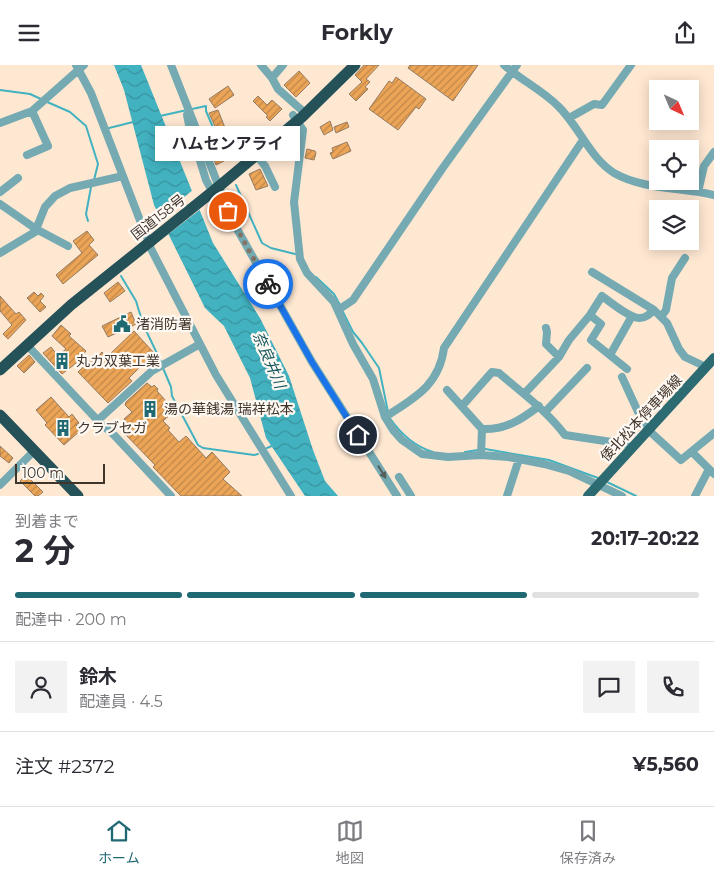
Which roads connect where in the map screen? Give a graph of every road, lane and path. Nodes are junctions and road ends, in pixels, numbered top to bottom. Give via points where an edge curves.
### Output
1 (171, 65) edge
2 (261, 65) edge
3 (283, 65) edge
4 (345, 65) edge
5 (354, 65) edge
6 (504, 65) edge
7 (517, 65) edge
8 (631, 65) edge
9 (80, 67) edge
10 (511, 72) junction
11 (272, 78) junction
12 (186, 104) junction
13 (32, 111) junction
14 (299, 115) junction
15 (569, 118) junction
16 (0, 123) edge
17 (583, 139) junction
18 (714, 152) edge
19 (27, 155) dead end
20 (257, 156) junction
21 (123, 176) junction
22 (18, 178) dead end
23 (216, 184) junction
24 (275, 187) dead end
25 (0, 192) edge
26 (698, 192) junction
27 (714, 195) edge
28 (0, 204) edge
29 (36, 229) junction
30 (148, 238) junction
31 (68, 246) dead end
32 (0, 253) edge
33 (685, 258) dead end
34 (256, 263) junction
35 (592, 272) dead end
36 (338, 310) junction
37 (654, 310) junction
38 (590, 315) junction
39 (632, 316) junction
40 (661, 317) junction
41 (546, 328) dead end
42 (200, 344) junction
43 (27, 345) junction
44 (610, 355) junction
45 (559, 357) junction
46 (714, 358) edge
47 (0, 361) edge
48 (706, 367) junction
49 (587, 368) dead end
50 (627, 369) dead end
51 (0, 370) edge
52 (622, 377) dead end
53 (447, 390) dead end
54 (524, 393) junction
55 (462, 406) junction
56 (542, 409) junction
57 (0, 415) edge
58 (385, 417) junction
59 (97, 421) junction
60 (482, 429) junction
61 (648, 430) junction
62 (714, 433) edge
63 (632, 447) junction
64 (34, 451) junction
65 (692, 452) junction
66 (481, 455) junction
67 (519, 459) junction
68 (712, 472) edge
69 (398, 477) dead end
70 (601, 481) junction
71 (0, 485) edge
72 (78, 496) edge
73 (170, 496) edge
74 (291, 496) edge
75 (397, 496) edge
76 (411, 496) edge
77 (507, 496) edge
78 (588, 496) edge
79 (622, 496) edge
80 (695, 496) edge

1 - 12 street
2 - 11 street
3 - 11 street
4 - 14 highway, 国道158号
5 - 14 highway, 国道158号
6 - 10 street
7 - 10 street
8 - 15 street via 602,105 594,104
9 - 13 street
9 - 21 street
10 - 15 street via 548,98
10 - 36 street via 353,299
11 - 14 street
12 - 23 street
12 - 34 street via 206,180 244,249
13 - 16 street
13 - 19 street via 48,146
14 - 20 highway, 国道158号
14 - 23 highway, 国道158号
14 - 36 street via 303,129 294,202 300,259 307,273
15 - 17 street
17 - 26 street via 601,162 628,179 662,188
17 - 58 street via 448,340 436,375 417,395
18 - 26 street via 704,165
20 - 23 highway, 国道158号
20 - 24 street
21 - 29 street via 70,188 55,196 45,207
21 - 30 street
22 - 25 street
23 - 30 highway, 国道158号, bridge
23 - 34 street
26 - 27 street
28 - 29 street
29 - 31 street
29 - 32 street via 35,233
30 - 42 street
30 - 43 highway, 国道158号
30 - 47 highway, 国道158号 via 68,298
33 - 40 street via 672,278 666,310
34 -> 75 street via 312,362
35 - 37 street
36 - 58 street via 373,379
37 - 39 street via 640,318
37 - 40 street
38 - 39 street via 602,296
38 - 44 street via 601,324 591,340
38 - 45 street
39 - 44 street
40 - 48 street via 685,357
41 - 45 street via 546,344
42 - 59 street via 152,371
42 - 74 street
43 - 51 highway, 国道158号
43 - 59 street
44 - 50 street
45 - 54 street
46 - 48 main road, 倭北松本停車場線
48 - 61 main road, 倭北松本停車場線
49 - 56 street
52 - 61 street
53 - 55 street
54 - 55 street via 499,373 492,372
54 - 56 street
55 - 60 street
56 - 60 street via 522,420 494,429
56 - 63 street via 564,435
57 - 64 highway
58 - 66 street via 402,440 422,454 448,457
59 - 73 street
60 - 66 street
61 - 63 main road, 倭北松本停車場線
61 - 65 street via 681,460
62 - 65 street
63 - 70 main road, 倭北松本停車場線
64 - 71 street
64 - 72 highway
65 - 68 street
66 - 67 street
67 - 70 street
67 - 77 street
68 - 80 street
69 - 76 street
70 - 78 main road, 倭北松本停車場線
70 - 79 street

